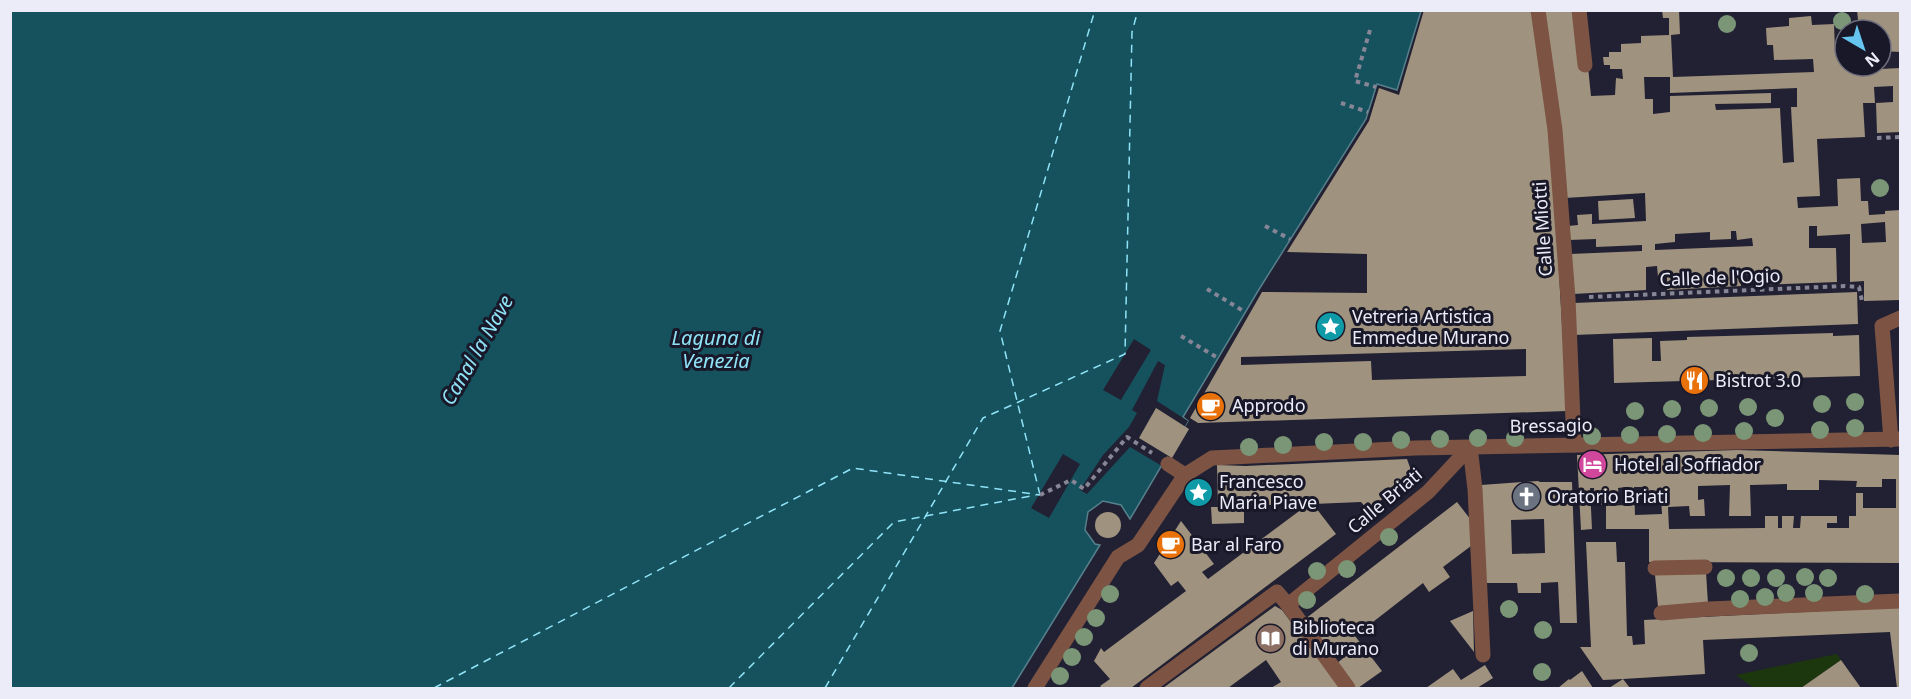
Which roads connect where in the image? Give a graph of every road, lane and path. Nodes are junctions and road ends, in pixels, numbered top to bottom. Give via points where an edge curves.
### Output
1 (1538, 10) edge
2 (1579, 10) edge
3 (1370, 30) dead end
4 (1585, 65) dead end
5 (1376, 87) dead end
6 (1341, 103) dead end
7 (1368, 112) dead end
8 (1900, 137) edge
9 (1877, 138) dead end
10 (1265, 226) dead end
11 (1290, 239) dead end
12 (1207, 289) dead end
13 (1568, 298) junction
14 (1862, 301) dead end
15 (1245, 312) dead end
16 (1900, 318) edge
17 (1181, 336) dead end
18 (1218, 358) dead end
19 (1896, 439) edge
20 (1574, 445) junction
21 (1470, 447) junction
22 (1168, 464) joint
23 (1185, 475) junction
24 (1040, 495) dead end
25 (1655, 567) dead end
26 (1705, 567) dead end
27 (1900, 601) edge
28 (1288, 605) junction
29 (1661, 613) dead end
30 (1483, 655) dead end
31 (1035, 688) edge
32 (1147, 688) edge
33 (1348, 688) edge

1 - 13 street, Calle Miotti via 1555,130
2 - 4 street
3 - 5 path via 1355,81
6 - 7 path
8 - 9 path
10 - 11 path
12 - 15 path
13 - 14 path, Calle de l'Ogio via 1845,286 1859,287
13 - 20 street, Calle Miotti
16 - 19 street, Bressagio via 1882,326
17 - 18 path
19 - 20 street, Bressagio
20 - 21 street, Bressagio
21 - 23 street, Bressagio via 1212,458
21 - 28 street, Calle Briati via 1428,492
21 - 30 street
22 - 23 street
22 - 24 path via 1127,437 1084,489 1071,480
23 - 31 street via 1138,544 1118,557
25 - 26 street
27 - 29 street
28 - 32 street via 1277,592
28 - 33 street

